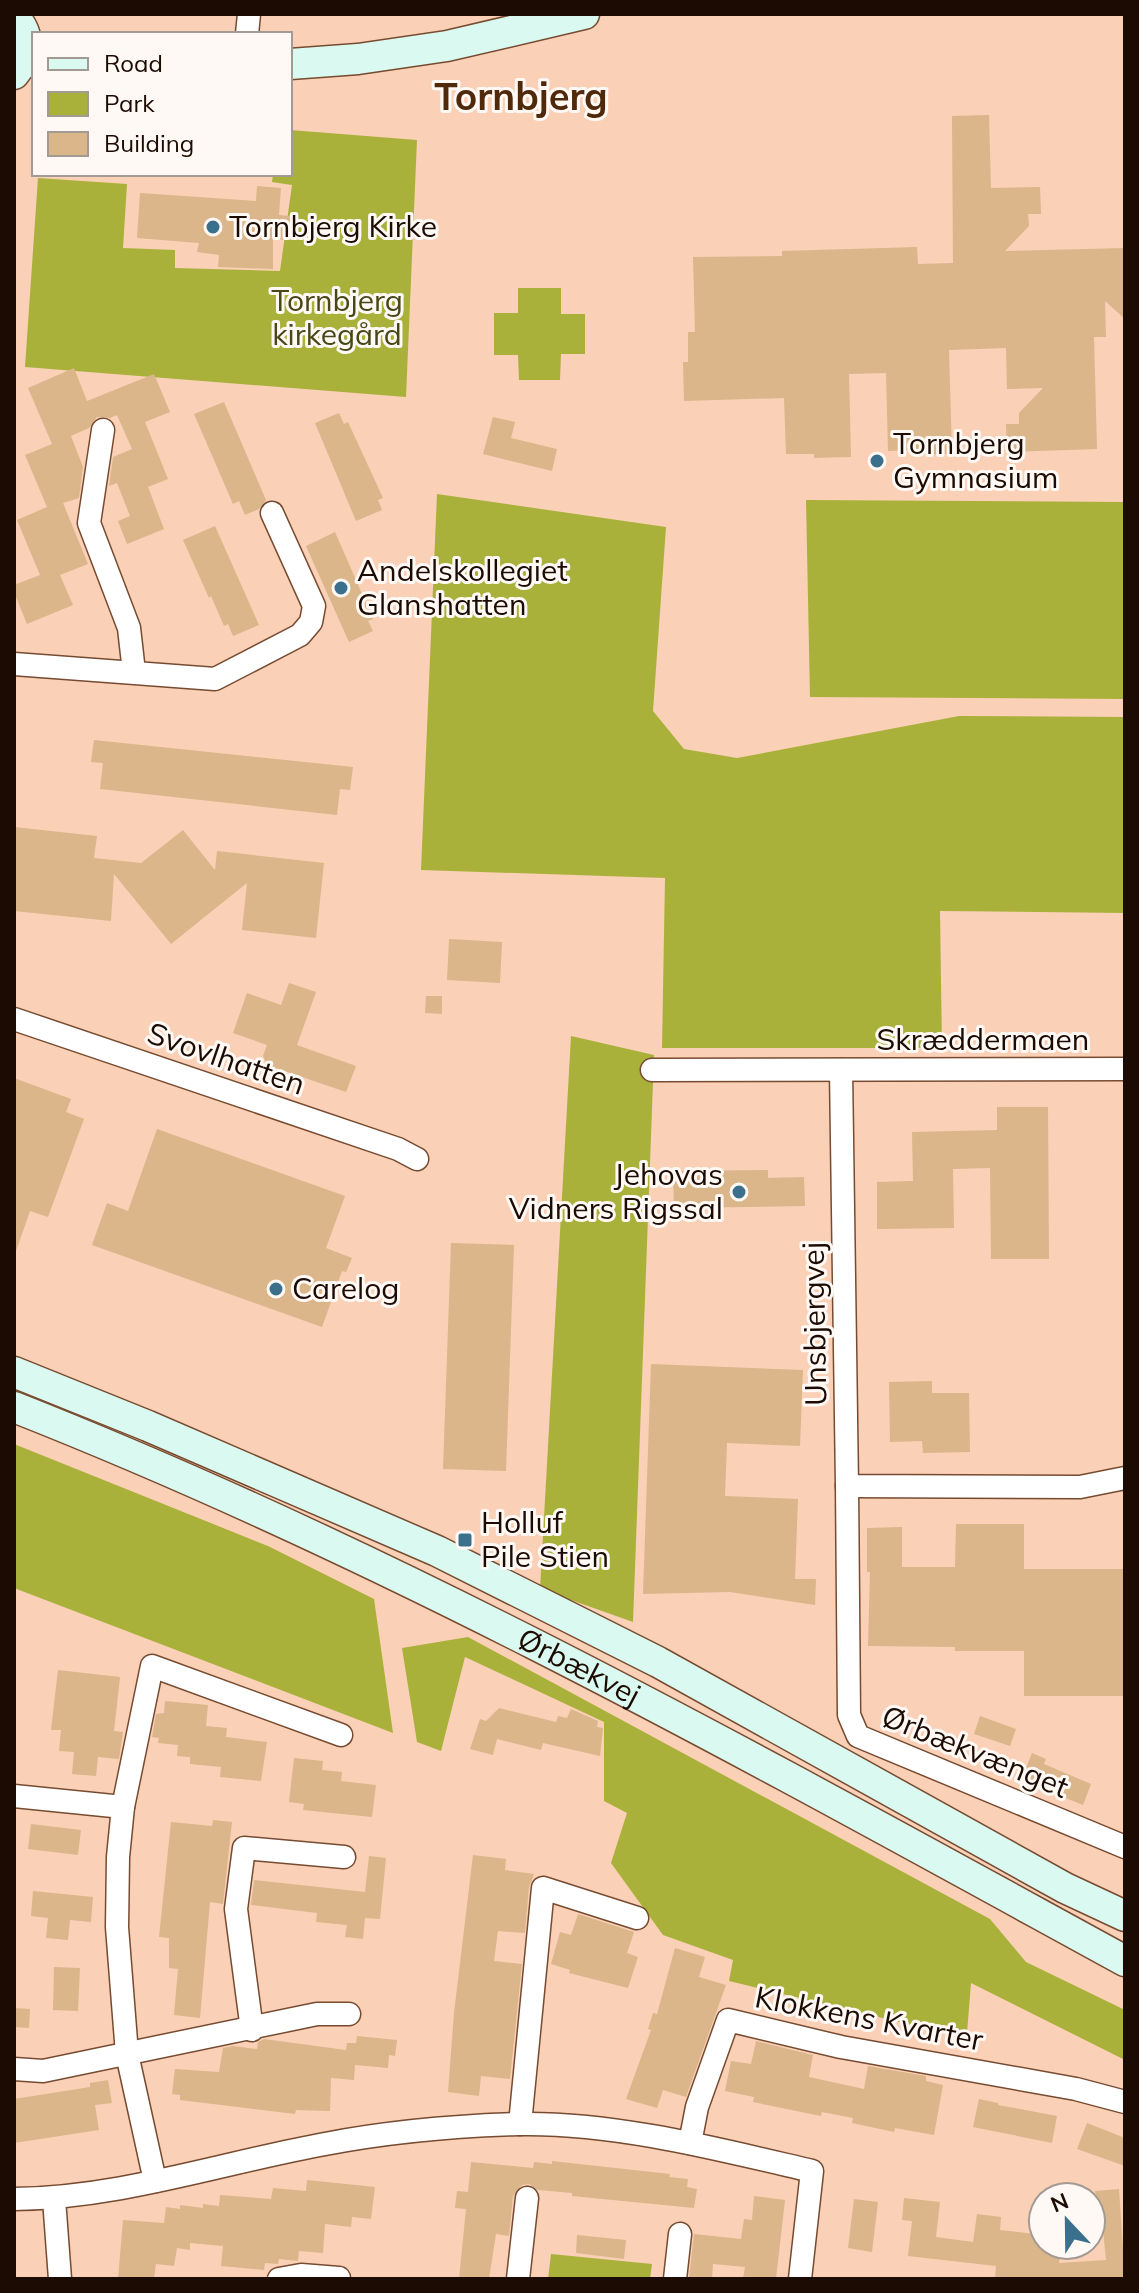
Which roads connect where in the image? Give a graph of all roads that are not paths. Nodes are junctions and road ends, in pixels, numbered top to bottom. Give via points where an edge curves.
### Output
1 (584, 14) edge
2 (14, 17) edge
3 (25, 58) edge
4 (292, 64) edge
5 (103, 430) dead end
6 (272, 513) dead end
7 (14, 664) edge
8 (134, 672) junction
9 (14, 1019) edge
10 (1125, 1069) edge
11 (652, 1070) dead end
12 (841, 1070) junction
13 (417, 1159) dead end
14 (14, 1372) edge
15 (14, 1407) edge
16 (1125, 1478) edge
17 (847, 1486) junction
18 (341, 1735) dead end
19 (14, 1796) edge
20 (123, 1807) junction
21 (1125, 1847) edge
22 (344, 1857) dead end
23 (1125, 1916) edge
24 (637, 1918) dead end
25 (1120, 1956) edge
26 (349, 2014) dead end
27 (252, 2030) junction
28 (127, 2054) junction
29 (14, 2069) edge
30 (1125, 2102) edge
31 (520, 2124) junction
32 (690, 2143) junction
33 (155, 2181) junction
34 (527, 2198) dead end
35 (14, 2199) edge
36 (54, 2199) junction
37 (680, 2234) dead end
38 (339, 2278) edge
39 (60, 2279) edge
40 (279, 2279) edge
41 (518, 2279) edge
42 (675, 2279) edge
43 (800, 2279) edge

1 - 4 main road via 447,46
2 - 3 main road via 25,33
5 - 8 street via 89,523 129,628
6 - 8 street via 314,606 311,622 300,635 215,679
7 - 8 street
9 - 13 street, Svovlhatten
10 - 12 street, Skræddermaen
11 - 12 street
12 - 17 street, Unsbjergvej
14 - 23 main road, Ørbækvej via 437,1551 658,1662 1065,1888
15 - 25 main road, Ørbækvej via 256,1509 488,1618
16 - 17 street via 1080,1487
17 - 21 street, Ørbækvænget via 849,1715 858,1736
18 - 20 street via 152,1666
19 - 20 street
20 - 28 street via 117,1927
22 - 27 street via 244,1848 236,1909
24 - 31 street via 543,1888
26 - 27 street via 317,2014
27 - 28 street
28 - 29 street via 43,2071
28 - 33 street
30 - 32 street, Klokkens Kvarter via 728,2020
31 - 32 street
31 - 33 street via 326,2143
32 - 43 street via 812,2171
33 - 36 street
34 - 41 street
35 - 36 street
36 - 39 street
37 - 42 street
38 - 40 street

